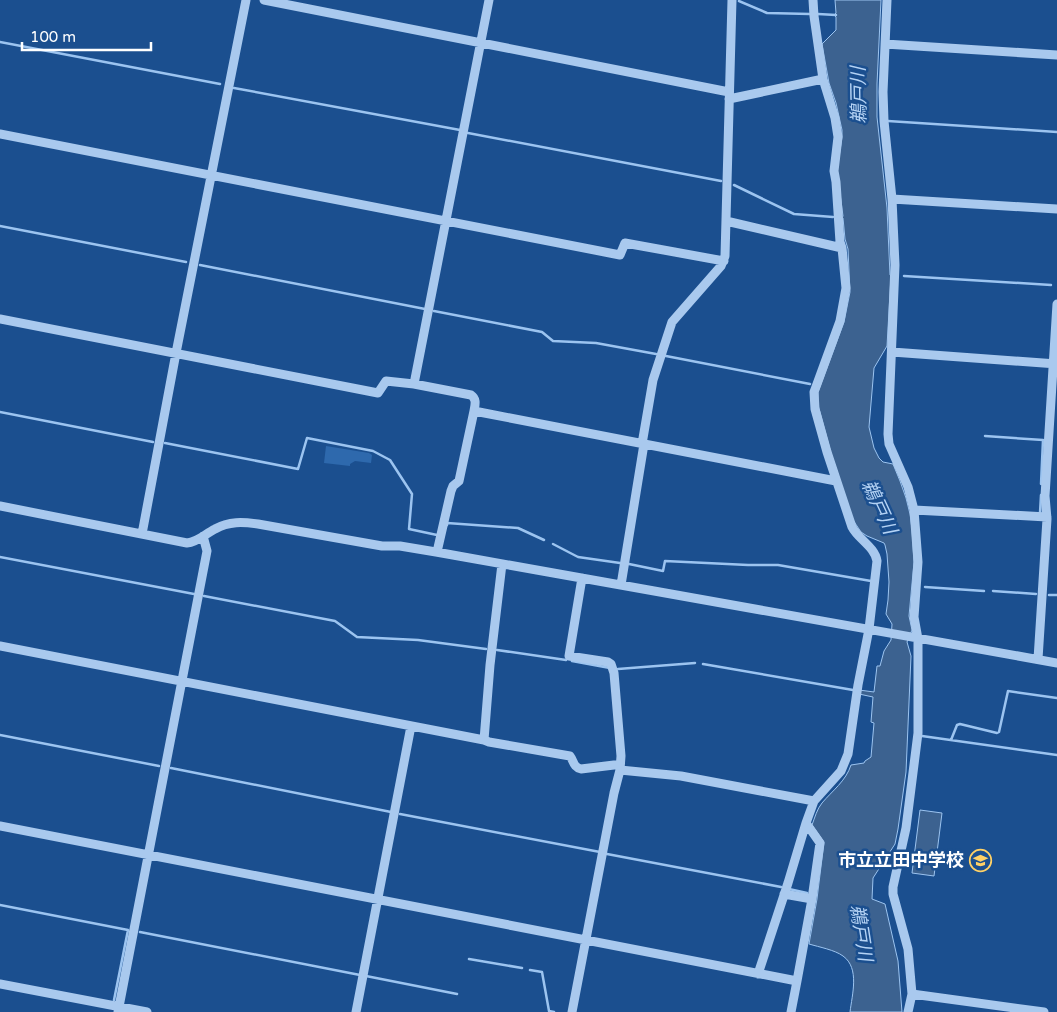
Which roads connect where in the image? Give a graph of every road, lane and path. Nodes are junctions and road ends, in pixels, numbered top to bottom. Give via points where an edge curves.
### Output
1 (246, 0) edge
2 (264, 0) edge
3 (489, 0) edge
4 (732, 0) edge
5 (813, 0) edge
6 (887, 0) edge
7 (481, 43) junction
8 (885, 44) junction
9 (1057, 55) edge
10 (823, 79) junction
11 (729, 96) junction
12 (0, 134) edge
13 (212, 174) junction
14 (892, 199) junction
15 (1057, 209) edge
16 (446, 220) junction
17 (726, 221) junction
18 (842, 248) junction
19 (724, 261) junction
20 (1057, 304) edge
21 (0, 319) edge
22 (892, 352) junction
23 (176, 354) junction
24 (1055, 363) edge
25 (414, 384) junction
26 (474, 411) junction
27 (643, 444) junction
28 (836, 481) junction
29 (0, 506) edge
30 (914, 510) junction
31 (1047, 518) junction
32 (1057, 519) edge
33 (142, 534) junction
34 (204, 536) junction
35 (437, 552) junction
36 (502, 564) junction
37 (582, 578) junction
38 (621, 585) junction
39 (869, 629) junction
40 (915, 638) junction
41 (0, 646) edge
42 (1038, 660) junction
43 (1057, 663) edge
44 (182, 681) junction
45 (411, 726) junction
46 (484, 740) junction
47 (620, 768) junction
48 (814, 801) junction
49 (806, 823) junction
50 (0, 826) edge
51 (149, 854) junction
52 (784, 894) junction
53 (377, 899) junction
54 (812, 899) junction
55 (586, 940) junction
56 (758, 974) junction
57 (797, 981) junction
58 (0, 984) edge
59 (912, 994) junction
60 (119, 1009) edge
61 (147, 1012) edge
62 (356, 1012) edge
63 (572, 1012) edge
64 (791, 1012) edge
65 (908, 1012) edge
66 (1044, 1012) edge

1 - 13 street
2 - 7 street
3 - 7 street
4 - 11 street
5 - 10 street
6 - 8 street
7 - 11 street
7 - 16 street
8 - 9 street
8 - 14 street via 882,92
10 - 11 street
10 - 18 street via 838,137 834,171
11 - 17 street
12 - 13 street
13 - 16 street
13 - 23 street
14 - 15 street
14 - 22 street via 896,266
16 - 19 street via 620,255 625,244
16 - 25 street
17 - 18 street
17 - 19 street
18 - 28 street via 846,288 840,321 814,392
19 - 27 street via 672,322 653,380
20 - 24 street
21 - 23 street
22 - 24 street
22 - 30 street via 888,434
23 - 25 street via 378,393 386,381
23 - 33 street
24 - 31 street via 1045,496
25 - 26 street via 471,395 476,400
26 - 27 street
26 - 35 street via 459,481 451,491
27 - 28 street
27 - 38 street
28 - 39 street via 854,532 876,555
29 - 33 street
30 - 31 street
30 - 40 street via 918,562
31 - 32 street
31 - 42 street
33 - 34 street via 187,543
34 - 35 street via 226,524 246,522 382,546
34 - 44 street via 207,551
35 - 36 street
36 - 37 street
36 - 46 street
37 - 38 street
37 - 47 street via 569,656 608,662 612,668
38 - 39 street
39 - 40 street
39 - 48 street via 848,754 841,771
40 - 42 street
40 - 59 street via 918,733 906,828 893,887 908,949
41 - 44 street
42 - 43 street
44 - 45 street
44 - 51 street
45 - 46 street
45 - 53 street
46 - 47 street via 570,756 577,768 614,765
47 - 48 street
47 - 55 street
48 - 49 street
49 - 52 street
49 - 54 street via 820,843
50 - 51 street
51 - 53 street
51 - 60 street
52 - 54 street
52 - 56 street
53 - 55 street
53 - 62 street
54 - 57 street
55 - 56 street
55 - 63 street
56 - 57 street
57 - 64 street
58 - 60 street
59 - 65 street
59 - 66 street
60 - 61 street

